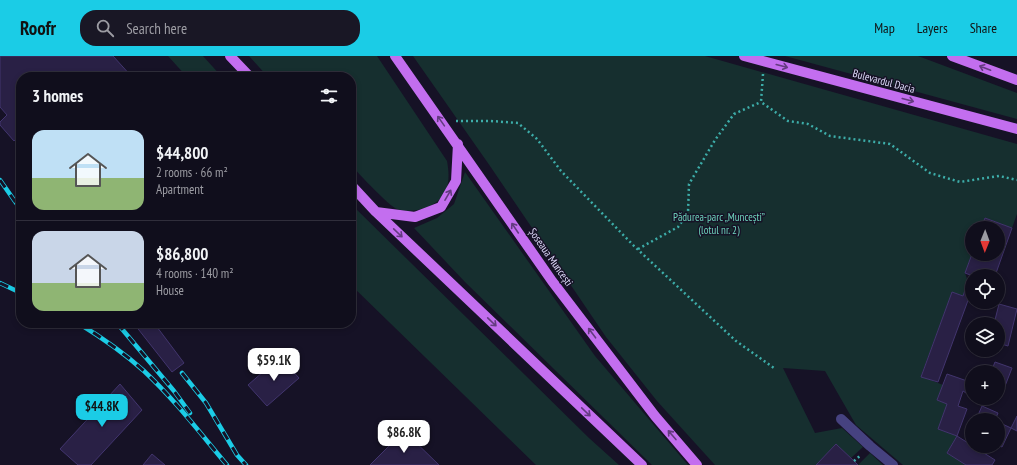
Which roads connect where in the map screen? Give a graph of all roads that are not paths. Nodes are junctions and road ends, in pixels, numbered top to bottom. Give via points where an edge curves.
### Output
1 (230, 56) edge
2 (395, 56) edge
3 (744, 56) edge
4 (952, 56) edge
5 (245, 72) edge
6 (1017, 80) edge
7 (1017, 129) edge
8 (458, 144) junction
9 (356, 190) edge
10 (376, 212) junction
11 (841, 419) dead end
12 (642, 465) edge
13 (697, 465) edge
14 (893, 465) edge

1 - 5 main road
8 -> 2 main road, Șoseaua Muncești
3 -> 7 main road, Bulevardul Dacia
6 -> 4 main road
10 -> 8 main road via 415,217 442,207 456,181
13 -> 8 main road, Șoseaua Muncești via 552,281
9 - 10 main road
10 -> 12 main road
11 - 14 lane

